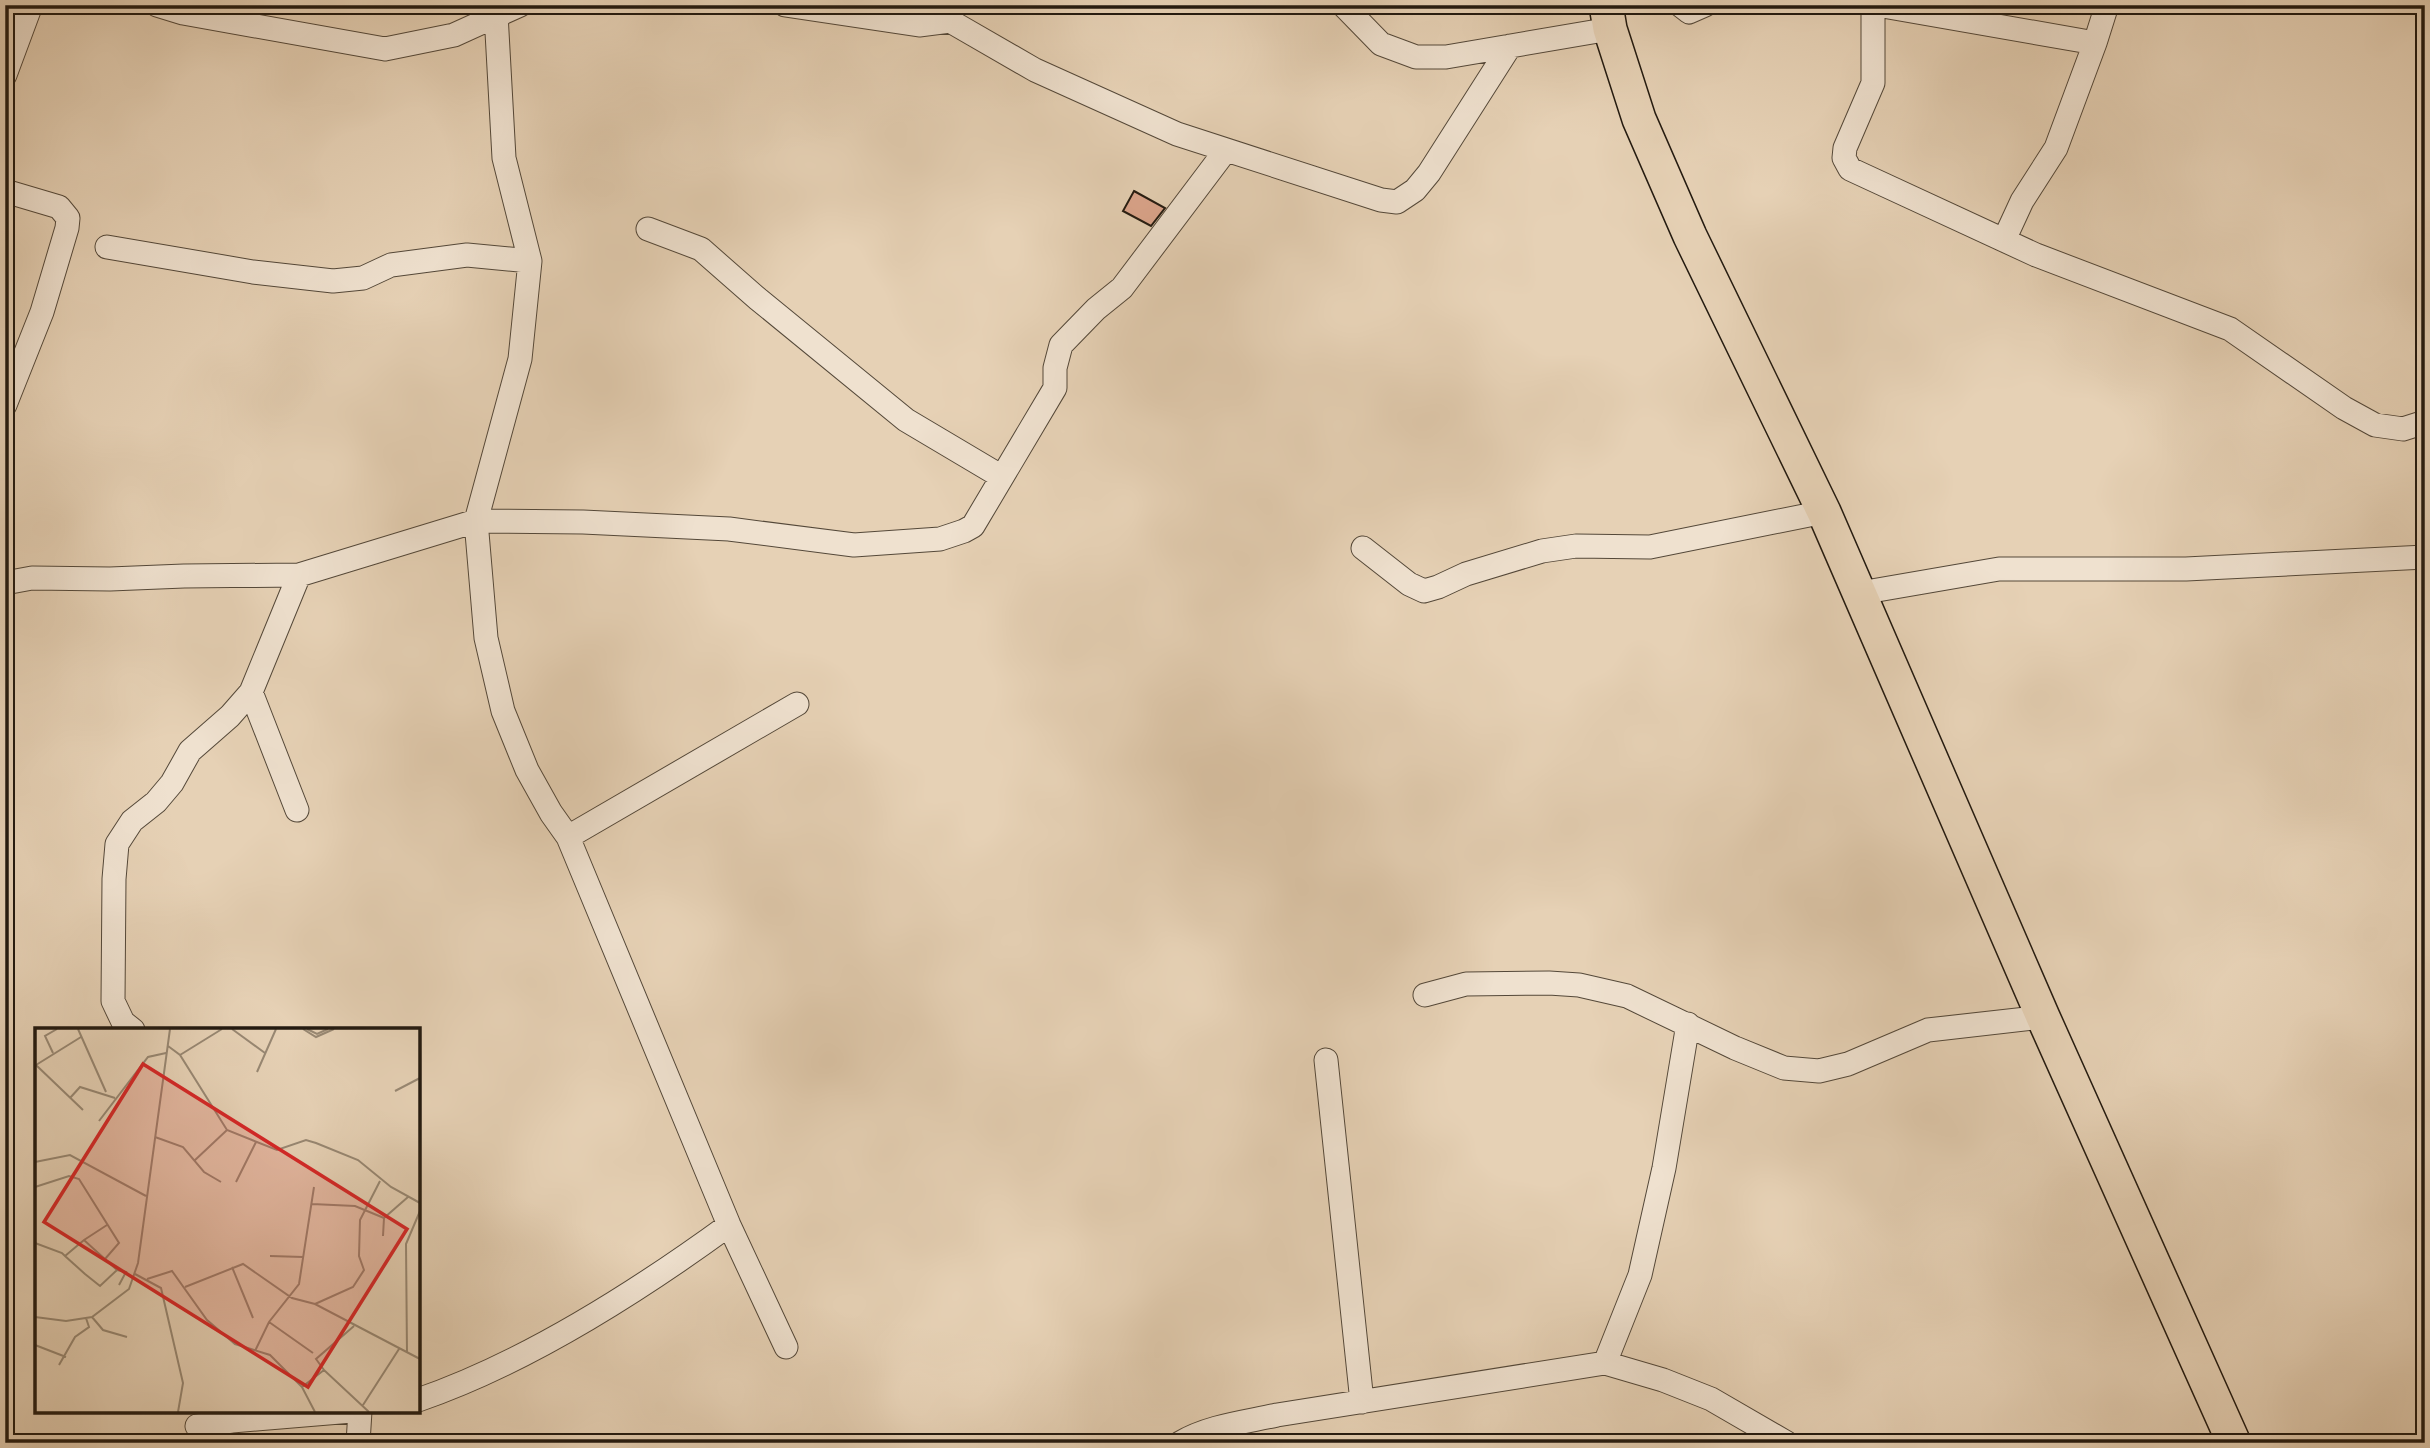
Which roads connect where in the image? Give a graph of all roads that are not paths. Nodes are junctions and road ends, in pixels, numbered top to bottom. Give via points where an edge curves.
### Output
1 (31, 5) edge
2 (157, 5) edge
3 (520, 5) edge
4 (785, 5) edge
5 (1343, 5) edge
6 (1680, 5) edge
7 (1705, 5) edge
8 (1875, 5) edge
9 (2106, 5) edge
10 (496, 15) junction
11 (1608, 17) edge
12 (2095, 43) junction
13 (1510, 46) junction
14 (5, 75) edge
15 (1226, 150) junction
16 (5, 191) edge
17 (648, 229) dead end
18 (2004, 240) junction
19 (107, 247) dead end
20 (530, 261) junction
21 (5, 405) edge
22 (2425, 422) edge
23 (1002, 477) junction
24 (1824, 512) junction
25 (476, 521) junction
26 (1363, 548) dead end
27 (2425, 557) edge
28 (299, 575) junction
29 (5, 583) edge
30 (1860, 593) junction
31 (251, 692) junction
32 (797, 704) dead end
33 (297, 810) dead end
34 (568, 837) junction
35 (1425, 995) dead end
36 (2043, 1017) junction
37 (1688, 1024) junction
38 (130, 1028) edge
39 (1326, 1060) dead end
40 (730, 1225) junction
41 (786, 1347) dead end
42 (1605, 1363) junction
43 (420, 1399) edge
44 (1362, 1402) junction
45 (328, 1413) edge
46 (360, 1413) edge
47 (192, 1427) edge
48 (358, 1443) edge
49 (1180, 1443) edge
50 (1787, 1443) edge
51 (2234, 1443) edge

1 - 14 street
2 - 10 street via 385,49 454,35
3 - 10 street
4 - 15 street via 919,25 950,21 1035,70 1177,134
5 - 13 street via 1381,44 1416,57
6 - 7 street via 1689,12
8 - 12 street
8 - 18 street via 1873,83 1845,148 1846,165
9 - 12 street
10 - 20 street via 504,158
11 - 13 street
11 - 24 highway via 1639,119
12 - 18 street via 2056,148 2022,201
13 - 15 street via 1429,173 1397,202 1381,201
15 - 23 street via 1122,288 1061,345 1055,388
16 - 21 street via 59,207 68,218 42,312
17 - 23 street via 701,249 906,420
18 - 22 street via 2230,329 2375,425 2403,429
19 - 20 street via 333,281 363,278 391,265 467,255
20 - 25 street via 520,359
23 - 25 street via 973,526 928,540 854,545 729,529
24 - 26 street via 1650,547 1576,546 1542,551 1423,591
24 - 30 highway
25 - 28 street
25 - 34 street via 486,638 503,711 527,770
27 - 30 street via 2186,569 1999,569
28 - 29 street via 32,578
28 - 31 street
30 - 36 highway
31 - 33 street
31 - 38 street via 190,751 172,783 132,821 117,844 113,1001
32 - 34 street
34 - 40 street
35 - 37 street via 1466,984 1579,985 1627,996
36 - 37 street via 1927,1030 1848,1064 1819,1071 1784,1068
36 - 51 highway
37 - 42 street via 1640,1275
39 - 44 street
40 - 41 street
40 - 43 street via 568,1330 494,1369
42 - 44 street
42 - 50 street via 1711,1399
44 - 49 street via 1229,1425
45 - 47 street
46 - 48 street

